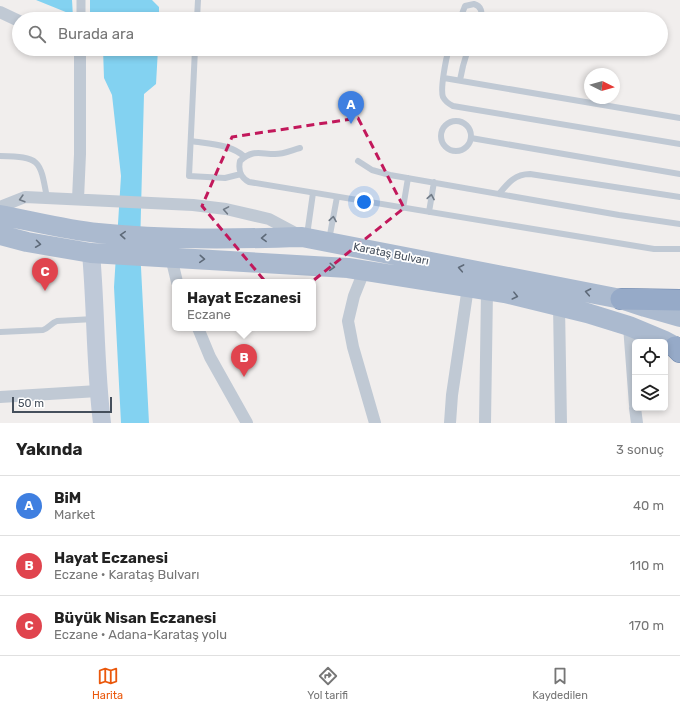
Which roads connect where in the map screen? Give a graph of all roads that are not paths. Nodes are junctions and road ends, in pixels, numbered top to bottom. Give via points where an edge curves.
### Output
1 (81, 0) edge
2 (198, 0) edge
3 (81, 12) edge
4 (197, 12) edge
5 (463, 12) edge
6 (482, 12) edge
7 (80, 56) edge
8 (195, 56) edge
9 (448, 56) edge
10 (466, 56) edge
11 (444, 78) junction
12 (460, 80) junction
13 (680, 118) edge
14 (471, 138) junction
15 (191, 141) junction
16 (680, 144) edge
17 (300, 148) dead end
18 (0, 156) edge
19 (245, 157) junction
20 (358, 161) dead end
21 (241, 174) junction
22 (680, 174) edge
23 (408, 178) junction
24 (434, 182) junction
25 (313, 193) junction
26 (499, 194) junction
27 (336, 197) junction
28 (680, 197) edge
29 (47, 198) junction
30 (78, 199) junction
31 (0, 207) edge
32 (404, 208) junction
33 (428, 212) junction
34 (0, 215) edge
35 (680, 224) edge
36 (0, 235) edge
37 (304, 237) junction
38 (329, 242) junction
39 (149, 246) junction
40 (680, 249) edge
41 (97, 253) junction
42 (171, 257) junction
43 (364, 271) junction
44 (176, 279) edge
45 (468, 287) junction
46 (487, 291) junction
47 (621, 299) junction
48 (680, 300) edge
49 (559, 306) junction
50 (680, 317) edge
51 (96, 319) junction
52 (629, 326) junction
53 (199, 331) edge
54 (0, 332) edge
55 (678, 349) edge
56 (633, 375) edge
57 (98, 391) junction
58 (0, 397) edge
59 (635, 411) edge
60 (102, 423) edge
61 (248, 423) edge
62 (375, 423) edge
63 (450, 423) edge
64 (485, 423) edge
65 (561, 423) edge
66 (636, 423) edge

1 - 3 street
2 - 4 lane
5 - 6 lane via 465,6 474,4 480,7
7 - 30 street
8 - 15 lane
9 - 11 lane
10 - 12 lane
11 - 12 lane
11 - 16 lane via 443,95 452,106
12 - 13 lane
14 - 14 lane via 467,147 454,151 445,147 441,134 445,126 458,121 466,125
14 - 22 lane
15 - 19 lane via 228,147
15 - 21 lane via 189,176 225,178
17 - 19 lane via 277,154 255,152
18 - 29 lane via 23,157 35,162 42,172
19 - 21 lane via 240,161
20 - 23 lane via 372,170
21 - 25 lane via 249,182
23 - 24 lane
23 - 32 lane
24 - 26 lane
33 -> 24 lane
25 - 27 lane
25 - 37 lane
26 - 28 lane via 518,175 530,174
26 - 35 lane
27 - 32 lane
38 -> 27 lane
29 - 30 street
29 -> 31 street via 25,196
37 -> 30 street via 269,219 226,209
32 - 33 lane
33 - 40 lane via 654,249
39 -> 34 main road, Karataş Bulvarı via 97,233
36 -> 41 main road, Karataş Bulvarı
37 - 38 main road, Karataş Bulvarı
37 -> 39 main road, Karataş Bulvarı
47 -> 38 main road, Karataş Bulvarı
39 - 41 main road, Karataş Bulvarı
39 - 42 main road, Karataş Bulvarı
41 - 51 main road
42 -> 43 main road, Karataş Bulvarı
42 - 44 street
43 - 45 main road, Karataş Bulvarı
43 - 62 street via 348,321 352,347
45 - 46 main road, Karataş Bulvarı
45 - 63 street
46 -> 49 main road, Karataş Bulvarı
46 - 64 street
47 - 48 highway
47 - 50 main road, Karataş Bulvarı
49 - 52 main road, Karataş Bulvarı
49 - 65 street
51 - 54 lane via 57,321 40,331
51 - 57 main road
52 - 55 main road, Karataş Bulvarı
52 - 56 street
53 - 61 street via 210,357
57 - 58 street
57 - 60 main road
59 - 66 street

